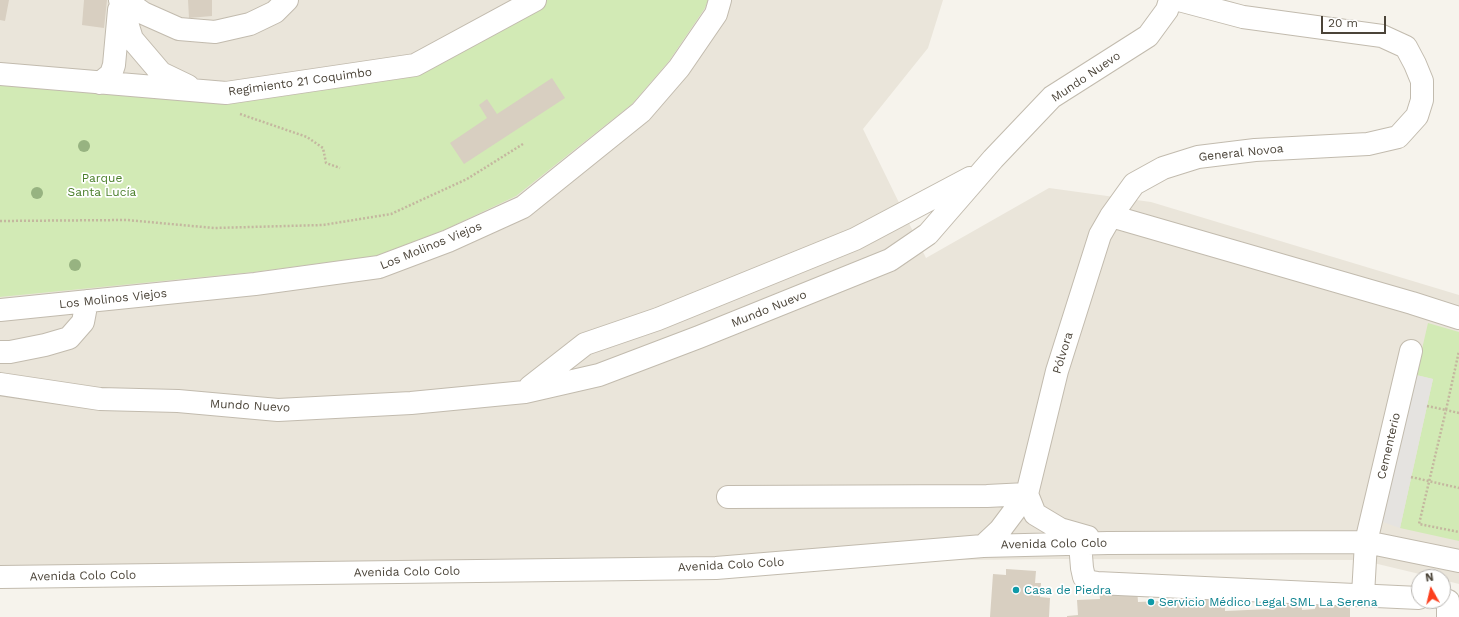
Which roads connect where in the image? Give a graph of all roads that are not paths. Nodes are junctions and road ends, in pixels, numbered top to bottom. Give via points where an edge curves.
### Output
1 (121, 0) edge
2 (287, 0) edge
3 (535, 0) edge
4 (720, 0) edge
5 (1170, 0) edge
6 (1179, 0) edge
7 (0, 74) edge
8 (100, 83) junction
9 (198, 91) junction
10 (982, 172) junction
11 (1111, 216) junction
12 (87, 302) junction
13 (0, 310) edge
14 (1459, 318) edge
15 (1411, 351) dead end
16 (0, 352) edge
17 (0, 384) edge
18 (525, 392) junction
19 (1027, 494) junction
20 (728, 497) dead end
21 (1366, 542) junction
22 (1080, 543) junction
23 (1108, 543) junction
24 (983, 546) junction
25 (1459, 561) edge
26 (0, 577) edge
27 (1363, 595) junction
28 (1411, 598) edge

1 - 2 street via 179,29 215,32 250,24 275,12
1 - 8 street via 114,65 111,74
1 - 9 street via 132,39 161,73
3 - 9 street, Regimiento 21 Coquimbo via 415,65 226,93
4 - 12 street, Los Molinos Viejos via 716,14 679,68 641,112 523,207 448,241 378,267 255,284
5 - 10 street, Mundo Nuevo via 1168,10 1148,36 1052,98
6 - 11 street, General Novoa via 1244,17 1382,36 1406,47 1422,81 1422,100 1417,116 1398,137 1368,144 1255,150 1198,157 1163,168 1134,184
7 - 8 street, Regimiento 21 Coquimbo
8 - 9 street, Regimiento 21 Coquimbo
10 - 18 street, Mundo Nuevo via 855,239 658,319 585,344
10 - 18 street, Mundo Nuevo via 928,234 890,260 599,375
11 - 14 street
11 - 19 street, Pólvora via 1100,235 1057,371
12 - 13 street, Los Molinos Viejos
12 - 16 street via 83,322 69,338 45,345
15 - 21 street, Cementerio
17 - 18 street, Mundo Nuevo via 100,399 178,401 278,410 411,403
19 - 20 street
19 - 23 street via 1035,514 1060,529
19 - 24 street, Pólvora via 1000,530
21 - 23 street, Avenida Colo Colo
21 - 25 street, Avenida Colo Colo
21 - 27 street, Cementerio
22 - 23 street, Avenida Colo Colo
22 - 24 street, Avenida Colo Colo
22 - 27 street via 1084,577 1090,582
24 - 26 street, Avenida Colo Colo via 716,568
27 - 28 street

